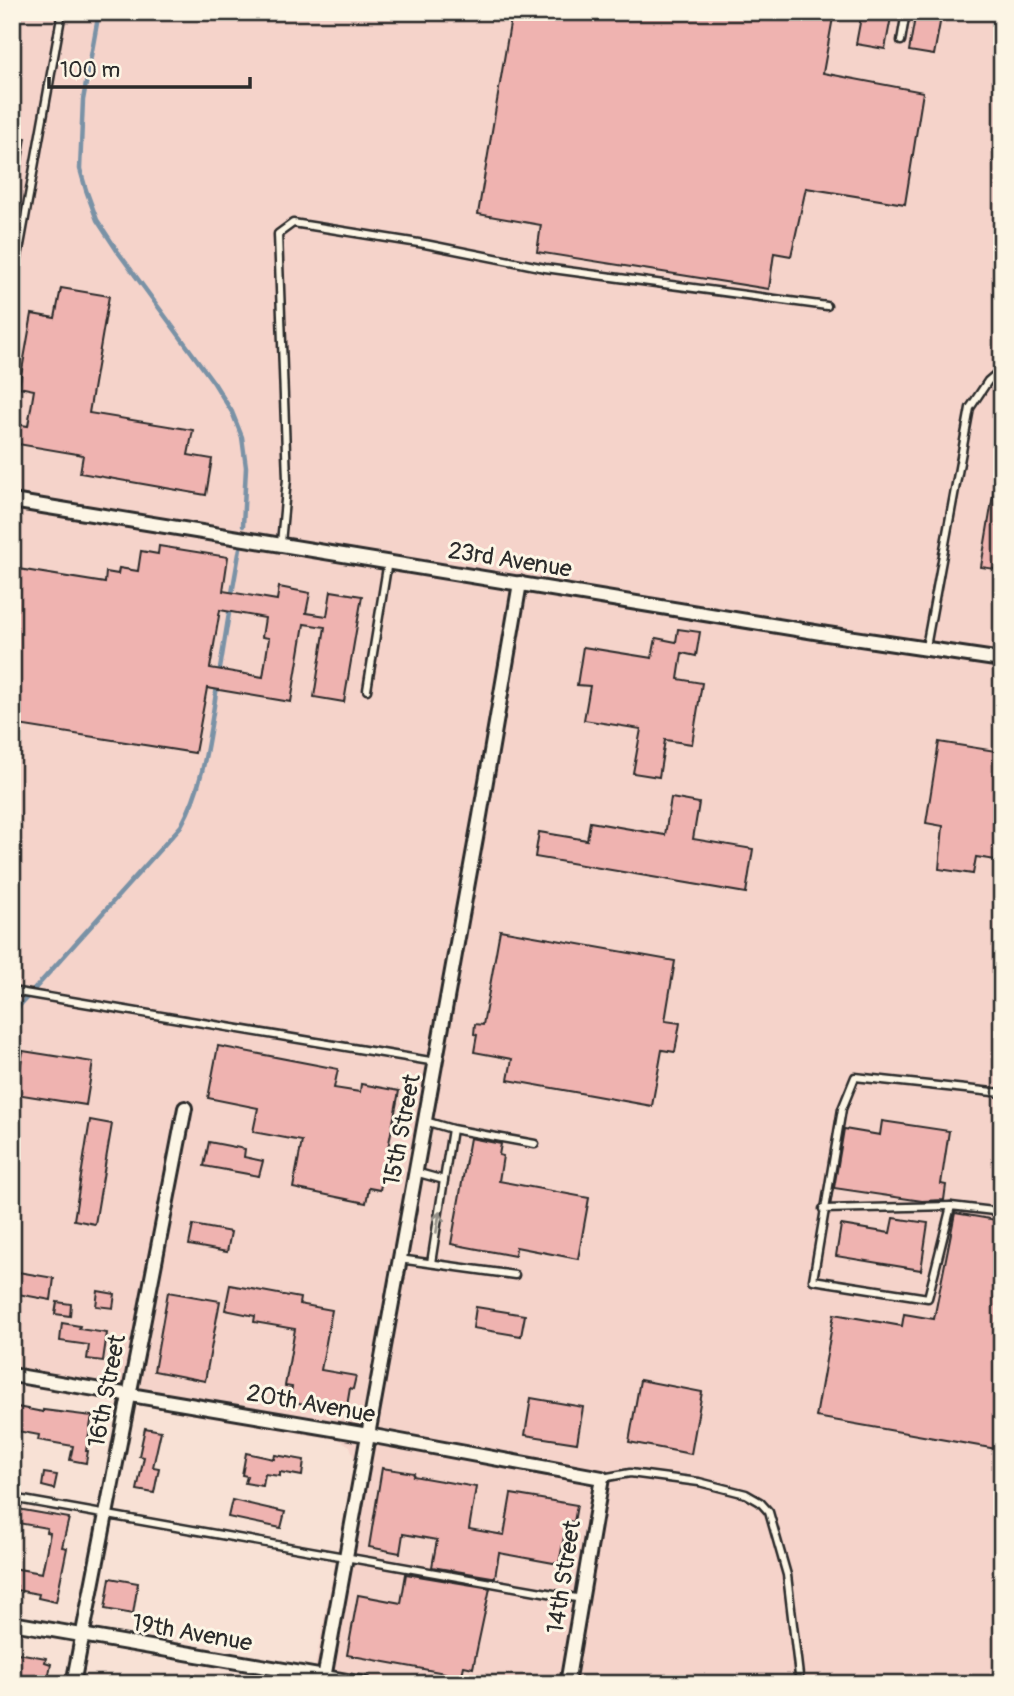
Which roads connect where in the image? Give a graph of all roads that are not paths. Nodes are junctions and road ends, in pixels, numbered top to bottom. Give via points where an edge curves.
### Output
1 (62, 12) edge
2 (905, 12) edge
3 (901, 41) dead end
4 (12, 290) edge
5 (827, 306) dead end
6 (1002, 369) edge
7 (12, 501) edge
8 (281, 543) junction
9 (388, 561) junction
10 (520, 583) junction
11 (926, 647) junction
12 (1002, 660) edge
13 (367, 690) dead end
14 (12, 990) edge
15 (436, 1062) junction
16 (1002, 1093) edge
17 (185, 1108) dead end
18 (425, 1121) junction
19 (452, 1129) junction
20 (535, 1144) dead end
21 (415, 1172) junction
22 (444, 1180) junction
23 (951, 1206) junction
24 (823, 1209) junction
25 (1002, 1212) edge
26 (399, 1259) junction
27 (431, 1263) junction
28 (515, 1275) dead end
29 (12, 1375) edge
30 (128, 1394) junction
31 (368, 1435) junction
32 (602, 1478) junction
33 (12, 1498) edge
34 (105, 1514) junction
35 (345, 1559) junction
36 (582, 1599) junction
37 (12, 1623) edge
38 (84, 1635) junction
39 (323, 1681) edge
40 (74, 1684) edge
41 (365, 1684) edge
42 (568, 1684) edge
43 (800, 1684) edge

1 - 4 lane
2 - 3 lane
5 - 8 lane via 545,268 293,223 278,234 287,479
6 - 11 lane via 970,408
7 - 8 street, 23rd Avenue
8 - 9 street, 23rd Avenue
9 - 10 street, 23rd Avenue
9 - 13 lane
10 - 11 street, 23rd Avenue
10 - 15 street, 15th Street
11 - 12 street, 23rd Avenue
14 - 15 lane
15 - 18 street, 15th Street
16 - 24 lane via 855,1077 842,1109
17 - 30 street, 16th Street
18 - 19 lane
18 - 21 street, 15th Street
19 - 20 lane
19 - 22 lane
21 - 22 lane
21 - 26 street, 15th Street
27 -> 22 lane
23 - 24 lane
23 - 24 lane via 928,1298 813,1280
23 - 25 lane
26 - 27 lane
26 - 31 street, 15th Street
27 - 28 lane
29 - 30 street, 20th Avenue
30 - 31 street, 20th Avenue
30 - 34 street, 16th Street
31 - 32 street, 20th Avenue
31 - 35 street, 15th Street
32 - 36 street, 14th Street
32 - 43 lane via 630,1473 699,1482 760,1502 769,1512 787,1575
33 - 34 lane
34 - 35 lane
34 - 38 street, 16th Street
35 - 36 lane
35 - 39 street, 15th Street
36 - 42 street, 14th Street
37 - 38 street, 19th Avenue
38 - 39 street, 19th Avenue
38 - 40 street, 16th Street
39 - 41 street, 19th Avenue

